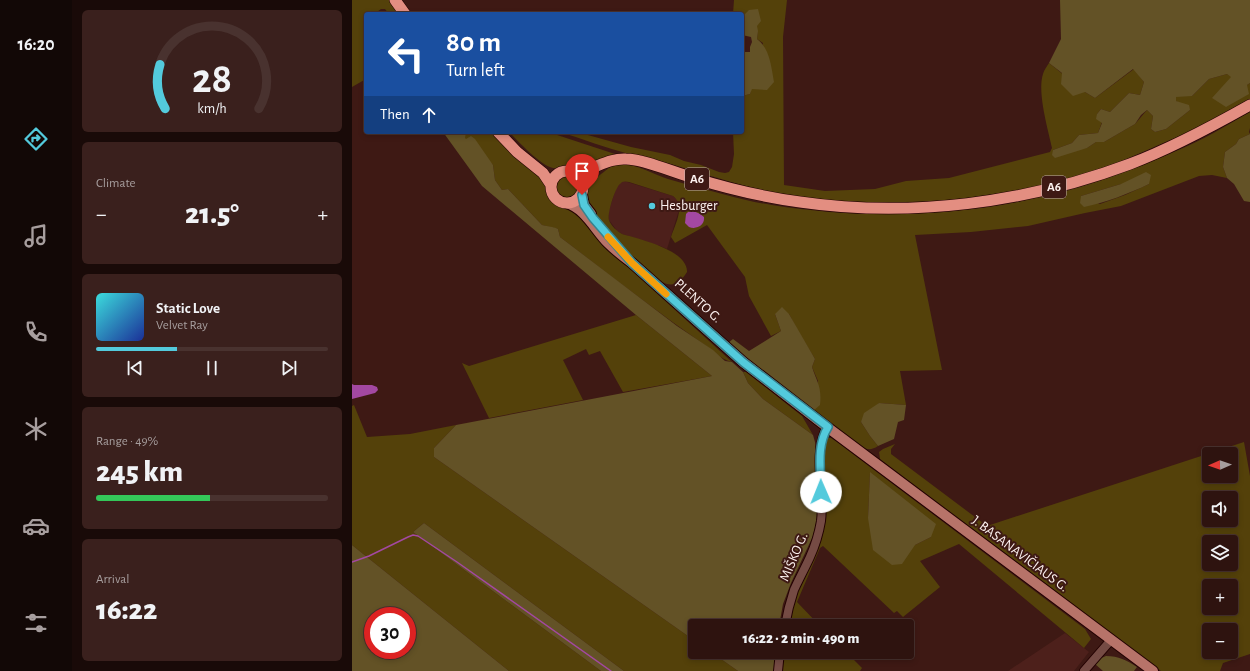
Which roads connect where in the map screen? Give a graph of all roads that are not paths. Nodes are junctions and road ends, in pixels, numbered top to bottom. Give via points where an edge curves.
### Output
1 (395, 0) edge
2 (404, 12) edge
3 (1250, 105) edge
4 (500, 134) edge
5 (507, 134) edge
6 (619, 159) junction
7 (562, 171) junction
8 (576, 172) junction
9 (551, 185) junction
10 (583, 191) junction
11 (566, 203) junction
12 (632, 263) junction
13 (828, 427) junction
14 (786, 619) edge
15 (1111, 640) junction
16 (779, 659) edge
17 (778, 671) edge
18 (1084, 671) edge
19 (1153, 671) edge

1 - 2 highway
3 - 6 highway, A6 via 1155,154 1102,174 1027,194 954,205 876,207 803,202 740,191 637,160
4 - 9 highway via 543,173
5 - 7 highway via 524,152 545,168
6 - 8 highway, A6
6 - 10 highway via 591,176
7 - 8 highway
7 - 9 highway via 554,176
8 - 10 highway via 583,181
9 - 11 highway via 553,195
10 - 11 highway via 575,201
10 - 12 main road, PLENTO G. via 584,205
11 - 12 main road, PLENTO G. via 580,210 607,243
12 - 13 main road, PLENTO G. via 743,362
13 - 14 street, MIŠKO G. via 821,450 822,506 818,533 811,556 789,605
13 - 15 main road, J. BASANAVIČIAUS G.
15 - 18 street
15 - 19 main road, J. BASANAVIČIAUS G.
16 - 17 street

